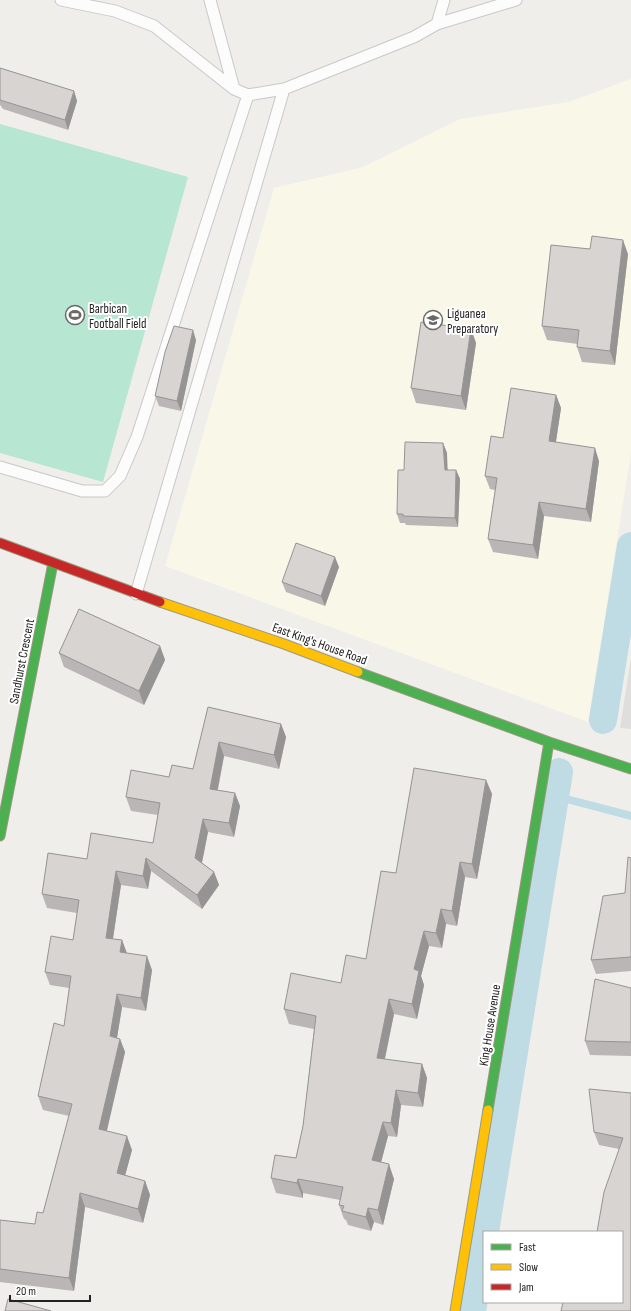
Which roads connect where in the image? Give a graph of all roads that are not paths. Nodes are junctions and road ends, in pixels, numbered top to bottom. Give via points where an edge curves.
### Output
1 (61, 0) edge
2 (210, 0) edge
3 (444, 0) edge
4 (516, 0) edge
5 (437, 24) junction
6 (234, 89) junction
7 (284, 89) junction
8 (248, 95) junction
9 (0, 467) edge
10 (0, 543) edge
11 (53, 563) junction
12 (136, 594) junction
13 (549, 742) junction
14 (631, 769) edge
15 (0, 836) edge
16 (455, 1311) edge

1 - 6 lane via 115,11 154,26
2 - 6 lane
3 - 5 lane
4 - 5 lane
5 - 7 lane via 414,37
6 - 8 lane
7 - 8 lane
7 - 12 lane
8 - 9 lane via 137,437 120,476 105,492 82,491
10 - 11 street, East King's House Road
11 - 12 street, East King's House Road
11 - 15 street, Sandhurst Crescent
12 - 13 street, East King's House Road via 284,644
13 - 14 street, East King's House Road
13 - 16 street, King House Avenue

